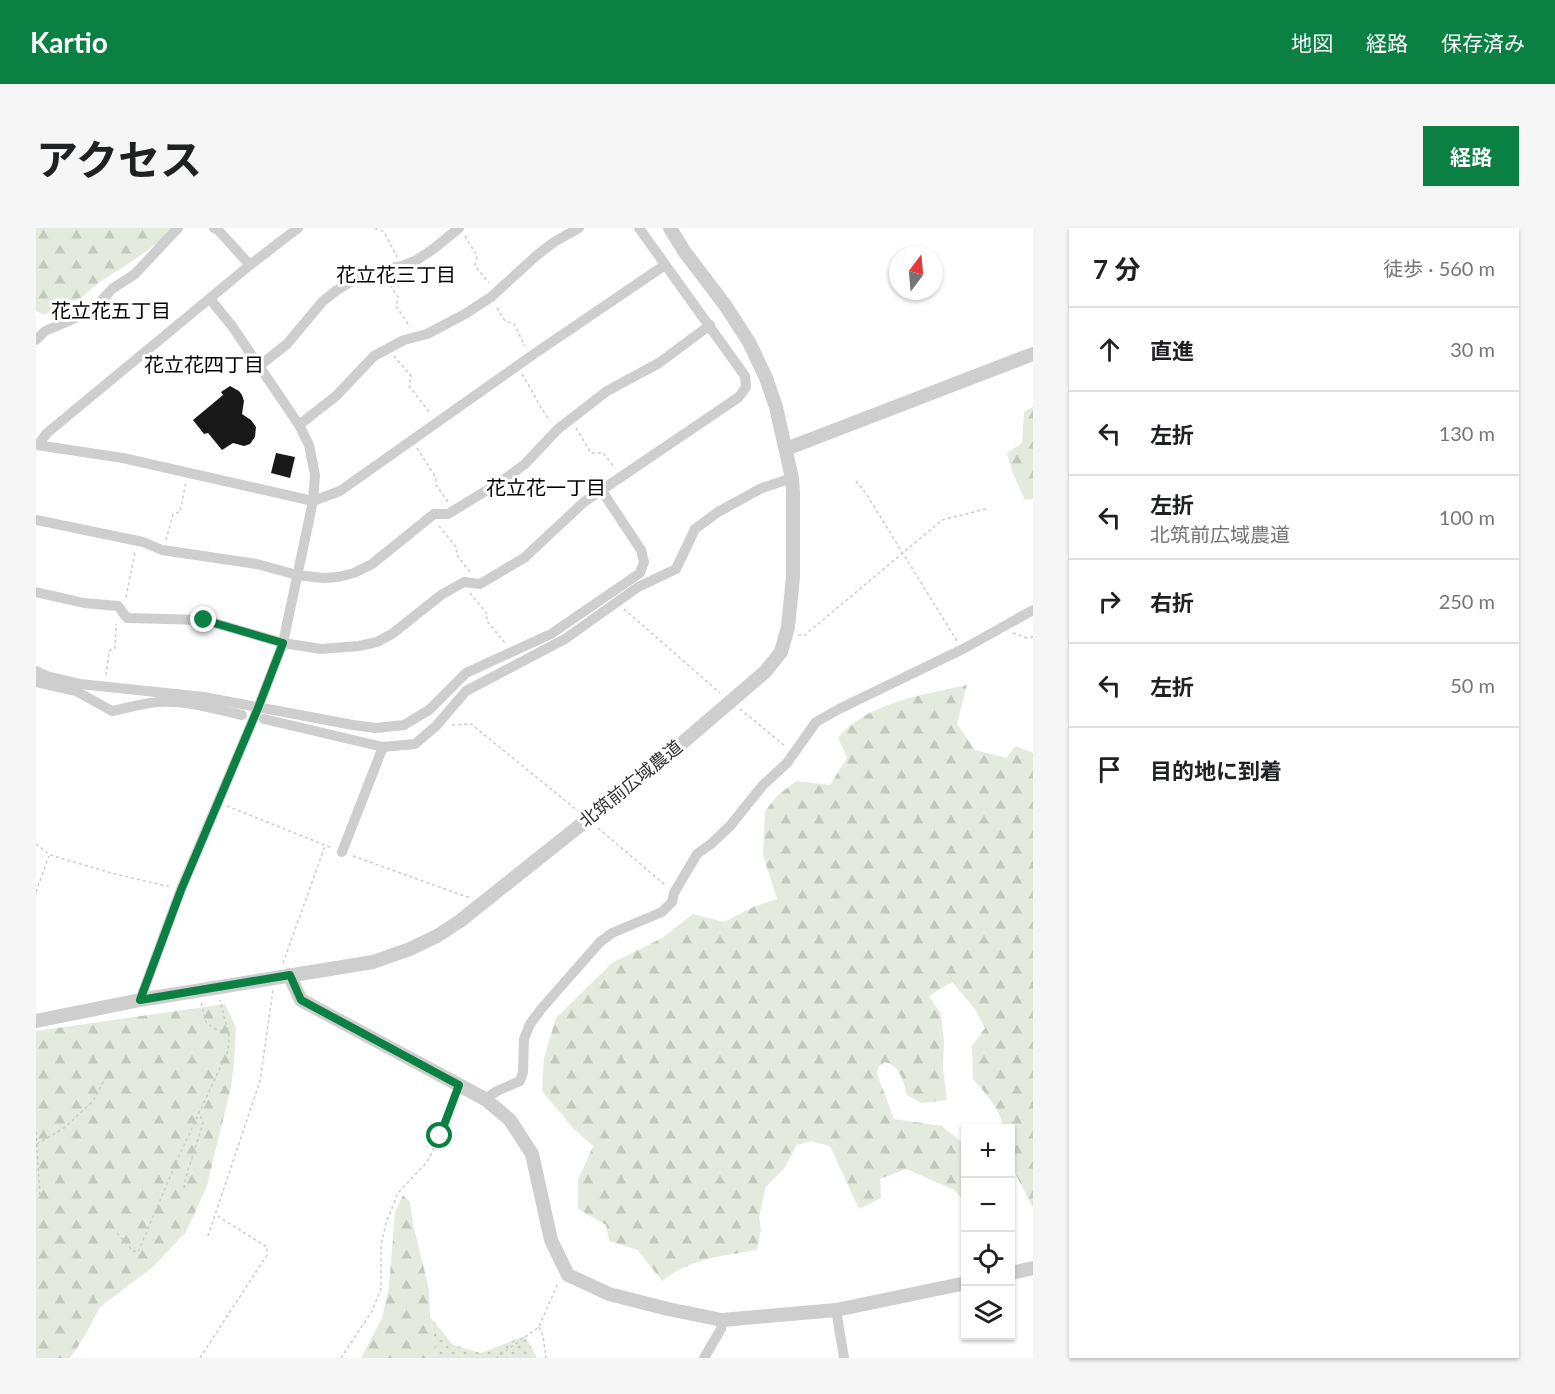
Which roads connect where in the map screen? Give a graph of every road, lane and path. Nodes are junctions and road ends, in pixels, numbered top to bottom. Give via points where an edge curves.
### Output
1 (178, 228) edge
2 (214, 228) edge
3 (298, 228) edge
4 (375, 228) edge
5 (460, 228) edge
6 (579, 228) edge
7 (639, 228) edge
8 (670, 228) edge
9 (250, 265) junction
10 (665, 265) junction
11 (402, 266) junction
12 (380, 269) junction
13 (494, 294) junction
14 (210, 298) junction
15 (710, 326) junction
16 (416, 336) junction
17 (36, 340) edge
18 (388, 348) junction
19 (1033, 354) edge
20 (531, 356) junction
21 (259, 366) junction
22 (516, 366) junction
23 (571, 419) junction
24 (438, 422) junction
25 (299, 424) junction
26 (557, 430) junction
27 (411, 440) junction
28 (37, 445) edge
29 (786, 448) junction
30 (188, 473) junction
31 (623, 477) junction
32 (792, 478) junction
33 (856, 481) dead end
34 (602, 491) junction
35 (313, 501) junction
36 (986, 509) dead end
37 (434, 514) junction
38 (448, 514) junction
39 (36, 520) edge
40 (162, 550) junction
41 (902, 554) junction
42 (297, 575) junction
43 (464, 582) junction
44 (480, 584) junction
45 (36, 591) edge
46 (617, 602) junction
47 (1033, 610) edge
48 (1007, 626) junction
49 (786, 636) junction
50 (1033, 637) edge
51 (283, 643) junction
52 (962, 649) junction
53 (513, 652) junction
54 (36, 671) edge
55 (36, 682) edge
56 (730, 701) junction
57 (435, 704) junction
58 (258, 708) junction
59 (448, 713) junction
60 (242, 715) dead end
61 (264, 719) dead end
62 (436, 726) junction
63 (383, 747) junction
64 (793, 753) junction
65 (588, 819) junction
66 (36, 844) edge
67 (325, 845) dead end
68 (342, 852) dead end
69 (50, 855) junction
70 (181, 890) junction
71 (36, 892) edge
72 (674, 893) junction
73 (282, 977) junction
74 (218, 987) junction
75 (200, 990) junction
76 (140, 1000) junction
77 (36, 1021) edge
78 (228, 1033) junction
79 (106, 1077) dead end
80 (459, 1085) junction
81 (485, 1099) junction
82 (199, 1111) junction
83 (36, 1132) edge
84 (37, 1144) edge
85 (184, 1188) dead end
86 (40, 1197) dead end
87 (215, 1215) junction
88 (117, 1233) dead end
89 (208, 1236) dead end
90 (1033, 1268) edge
91 (1015, 1272) edge
92 (568, 1275) junction
93 (961, 1283) edge
94 (836, 1310) junction
95 (722, 1320) junction
96 (538, 1327) junction
97 (200, 1358) edge
98 (341, 1358) edge
99 (496, 1358) edge
100 (546, 1358) edge
101 (704, 1358) edge
102 (844, 1358) edge

1 - 17 street via 135,274 92,311 45,331
2 - 9 street
3 - 9 street
4 - 11 path via 384,232
5 - 11 street via 432,250
5 - 13 path via 477,256 475,266
6 - 13 street via 554,242
7 - 10 street
8 - 29 street, 北筑前広域農道 via 749,342 776,406
9 - 14 street
10 - 15 street
10 - 20 street
11 - 12 street
12 - 16 path via 398,297 396,306
12 - 21 street via 367,272 330,296 287,344
13 - 16 street via 456,319
13 - 20 path via 505,321 514,324
14 - 21 street
14 - 28 street
15 - 23 street
15 - 31 street via 745,376 746,387 739,397
16 - 18 street
18 - 24 path via 411,376 409,387
18 - 25 street via 374,356 336,396
19 - 29 street
20 - 22 street
21 - 25 street
22 - 24 street
22 - 26 path
23 - 26 street
23 - 31 path via 591,453 603,453
24 - 27 street
25 - 35 street via 309,446 315,476
26 - 38 street via 525,464
27 - 35 street via 340,491
27 - 38 path via 436,478 436,485 448,502
28 - 30 street
29 - 32 street, 北筑前広域農道
30 - 35 street
30 - 40 path via 180,512 173,514
31 - 34 street
32 - 46 street via 762,488 718,512 695,529 676,569
32 - 49 street, 北筑前広域農道 via 793,577
33 - 41 path
34 - 44 street via 584,502 524,558
34 - 53 street via 641,550 644,562 640,573 551,634
35 - 42 street
36 - 41 path via 942,520
37 - 38 street
37 - 42 street via 372,564 354,573 322,578
37 - 44 path via 439,527 457,548 456,554
39 - 40 street via 143,542
40 - 42 street via 257,564
41 - 49 path via 804,635
41 - 52 path
42 - 51 street
43 - 44 street
43 - 51 street via 377,642 321,649
43 - 53 path via 488,615 486,620
45 - 51 street via 84,603 118,606 127,618 204,620
46 - 56 path
46 - 59 street via 565,639 466,692
47 - 48 street
48 - 50 path via 1014,634
48 - 52 street
49 - 56 street, 北筑前広域農道 via 781,652 766,671
51 - 58 street
52 - 64 street via 816,722
53 - 57 street via 466,673
54 - 58 street via 80,684 204,697
55 - 60 street via 76,691 112,711 172,702
56 - 64 path
56 - 65 street, 北筑前広域農道
57 - 58 street via 404,725 376,728
57 - 59 street
58 - 70 street
59 - 62 street
61 - 63 street
62 - 63 street via 415,744
62 - 65 path via 471,723
63 - 68 street
64 - 72 street via 730,826 697,854
65 - 72 path
65 - 73 street, 北筑前広域農道 via 437,936 373,962
66 - 69 path
67 - 73 path via 281,969
69 - 70 path
69 - 71 path
70 - 76 street
72 - 81 street via 672,902 662,912 600,942 530,1024 524,1039 520,1081
73 - 74 street, 北筑前広域農道
73 - 80 street via 301,1000
73 - 87 path via 260,1081
74 - 75 street, 北筑前広域農道
74 - 78 path
75 - 76 street, 北筑前広域農道
75 - 78 path via 206,1022
76 - 77 street, 北筑前広域農道
78 - 82 path via 228,1051
79 - 84 path via 93,1101 64,1128
80 - 81 street
80 - 98 path via 427,1162 398,1193 381,1246 381,1289 372,1311
81 - 92 street via 510,1120 532,1154 551,1240
82 - 85 path via 204,1123
82 - 88 path via 138,1252
83 - 84 path
84 - 86 path
87 - 89 path
87 - 97 path via 267,1247 267,1255
90 - 91 street
92 - 95 street via 609,1294
92 - 96 path via 560,1281
93 - 94 street
94 - 95 street
94 - 102 street
95 - 101 street
96 - 99 path
96 - 100 path

